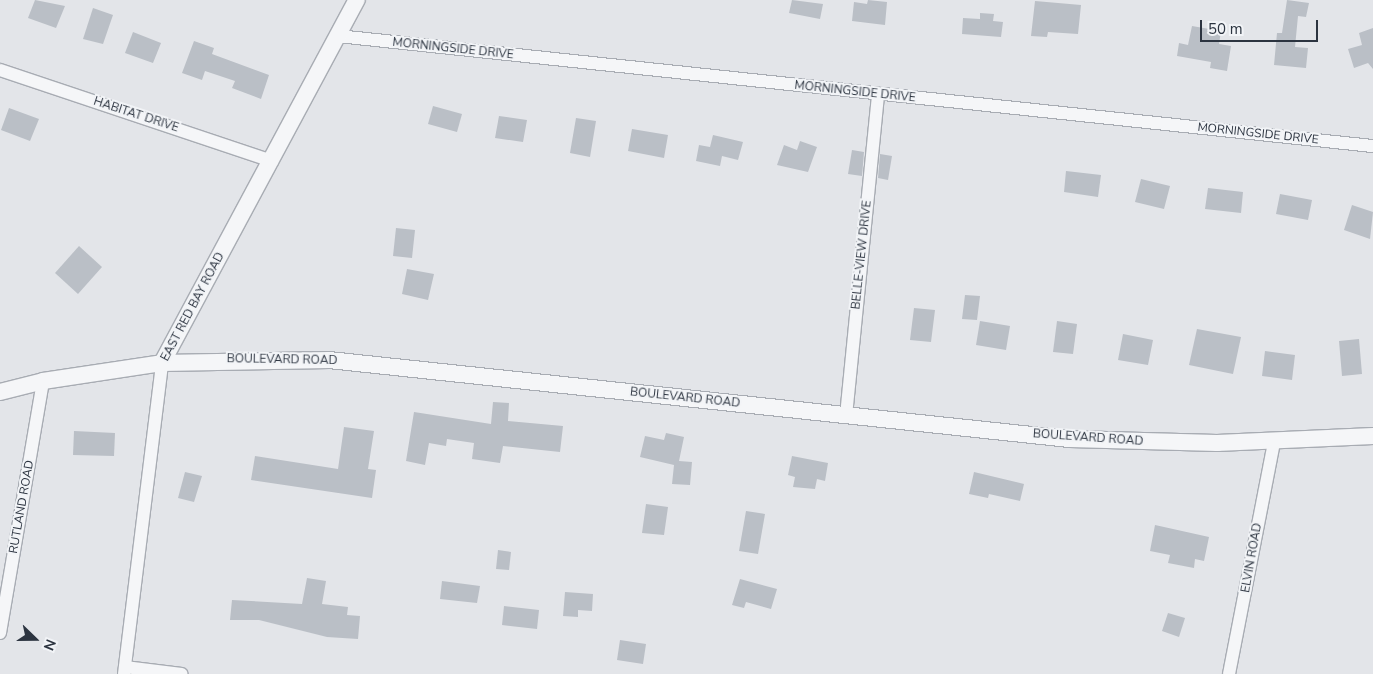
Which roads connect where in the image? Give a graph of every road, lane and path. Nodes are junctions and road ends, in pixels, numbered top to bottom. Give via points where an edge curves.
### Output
1 (357, 0) edge
2 (338, 36) junction
3 (0, 70) edge
4 (878, 94) junction
5 (1373, 146) edge
6 (272, 161) junction
7 (162, 363) junction
8 (43, 381) junction
9 (0, 392) edge
10 (846, 416) junction
11 (1373, 436) edge
12 (1274, 442) junction
13 (0, 633) edge
14 (125, 671) edge
15 (182, 674) edge
16 (1229, 674) edge

1 - 2 street, EAST RED BAY ROAD
2 - 4 street, MORNINGSIDE DRIVE
2 - 6 street, EAST RED BAY ROAD
3 - 6 street, HABITAT DRIVE
4 - 5 street, MORNINGSIDE DRIVE
4 - 10 street, BELLE-VIEW DRIVE
6 - 7 street, EAST RED BAY ROAD
7 - 8 street, BOULEVARD ROAD
7 - 10 street, BOULEVARD ROAD via 257,359 392,364
7 - 14 street, EAST RED BAY ROAD
8 - 9 street, BOULEVARD ROAD
8 - 13 street, RUTLAND ROAD
10 - 12 street, BOULEVARD ROAD via 1079,440
11 - 12 street, BOULEVARD ROAD
12 - 16 street, ELVIN ROAD
14 - 15 street

